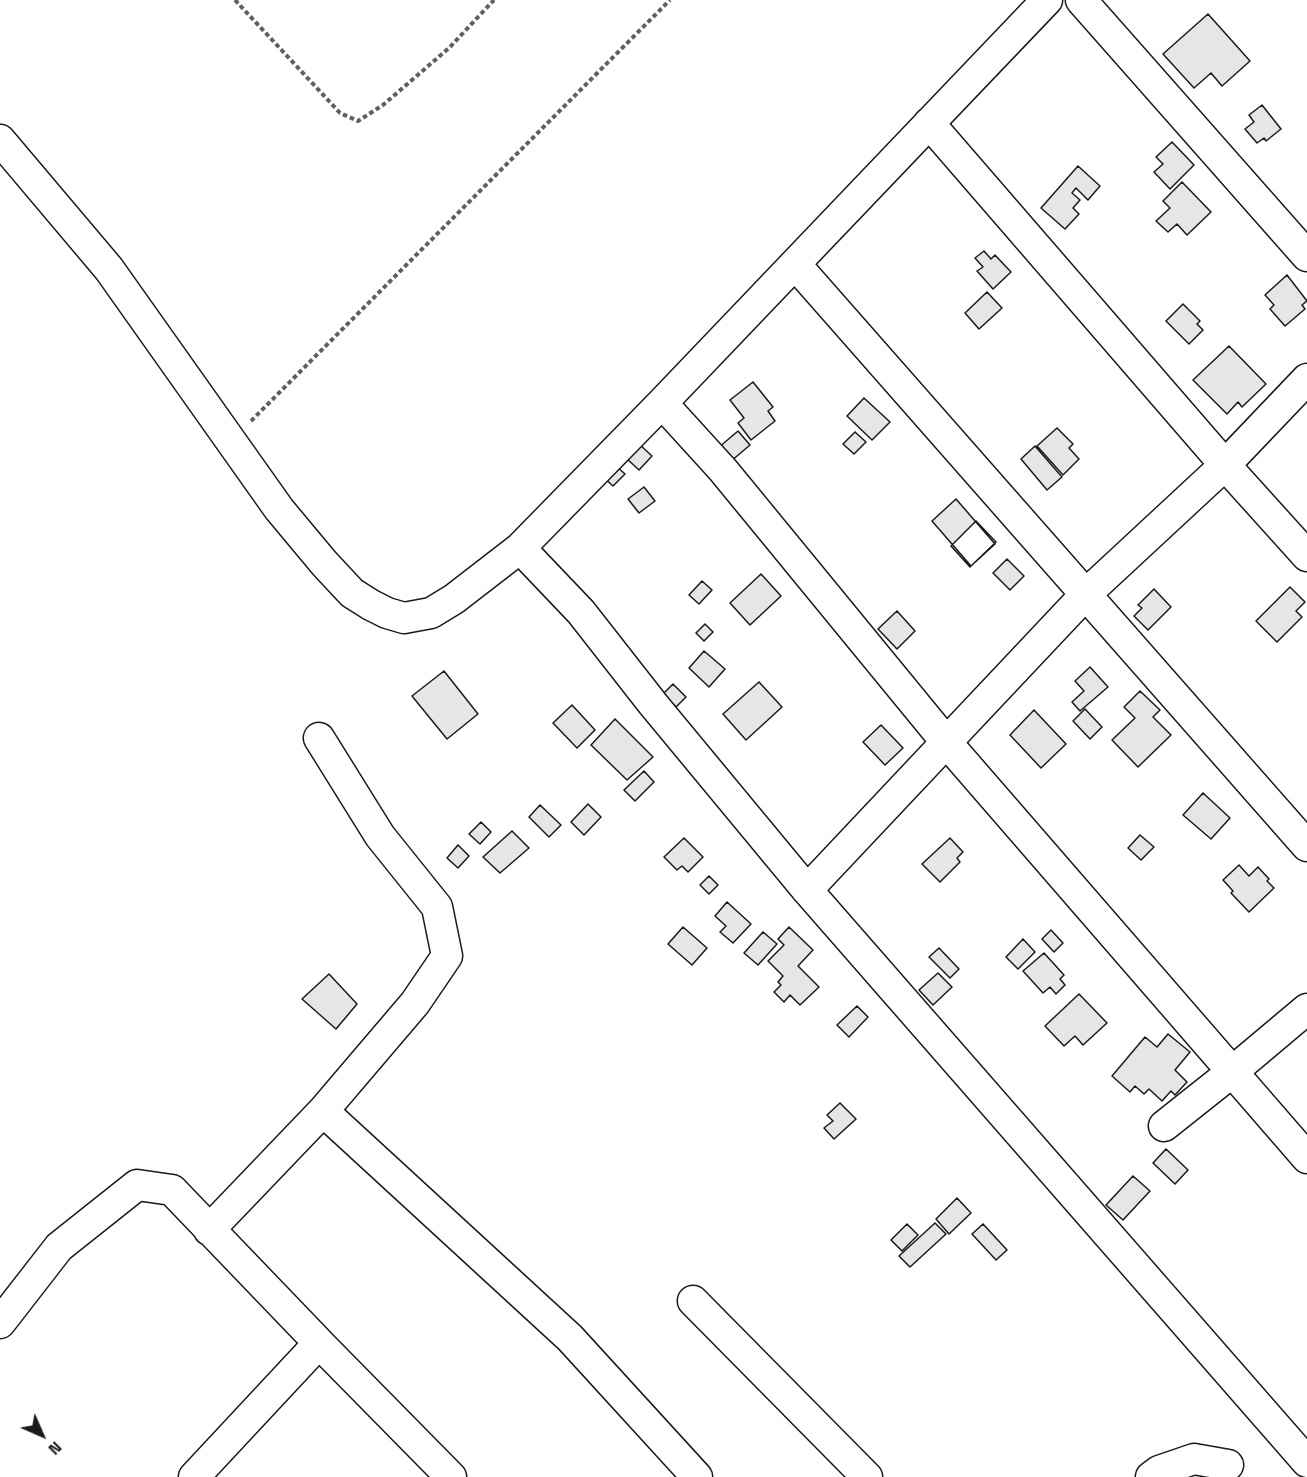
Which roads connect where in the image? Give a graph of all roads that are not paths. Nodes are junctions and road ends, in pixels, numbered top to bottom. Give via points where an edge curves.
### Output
1 (1047, 0) edge
2 (1081, 0) edge
3 (929, 123) junction
4 (0, 140) edge
5 (1307, 256) edge
6 (795, 264) junction
7 (1307, 379) edge
8 (662, 403) junction
9 (1225, 465) junction
10 (520, 548) junction
11 (1307, 556) edge
12 (1086, 594) junction
13 (319, 738) dead end
14 (947, 743) junction
15 (1307, 846) edge
16 (807, 890) junction
17 (1307, 1009) edge
18 (1233, 1072) junction
19 (323, 1111) junction
20 (1164, 1126) dead end
21 (1307, 1158) edge
22 (209, 1230) junction
23 (693, 1301) dead end
24 (0, 1323) edge
25 (319, 1343) junction
26 (1307, 1462) edge
27 (1228, 1465) dead end
28 (194, 1477) edge
29 (451, 1477) edge
30 (697, 1477) edge
31 (867, 1477) edge
32 (1151, 1477) edge

1 - 3 street
2 - 5 street
3 - 6 street
3 - 9 street
4 - 10 street via 108,268 279,509 352,593 370,605 404,618 431,613
6 - 8 street
6 - 12 street
7 - 9 street
8 - 10 street
8 - 14 street via 723,470
9 - 11 street
9 - 12 street
10 - 16 street via 580,612
12 - 14 street
12 - 15 street
13 - 19 street via 380,836 437,907 447,956 416,1003
14 - 16 street
14 - 18 street
16 - 26 street
17 - 18 street
18 - 20 street
18 - 21 street
19 - 22 street
19 - 30 street via 570,1338
22 - 24 street via 172,1190 137,1185 59,1247
22 - 25 street
23 - 31 street
25 - 28 street
25 - 29 street
27 - 32 street via 1194,1459

